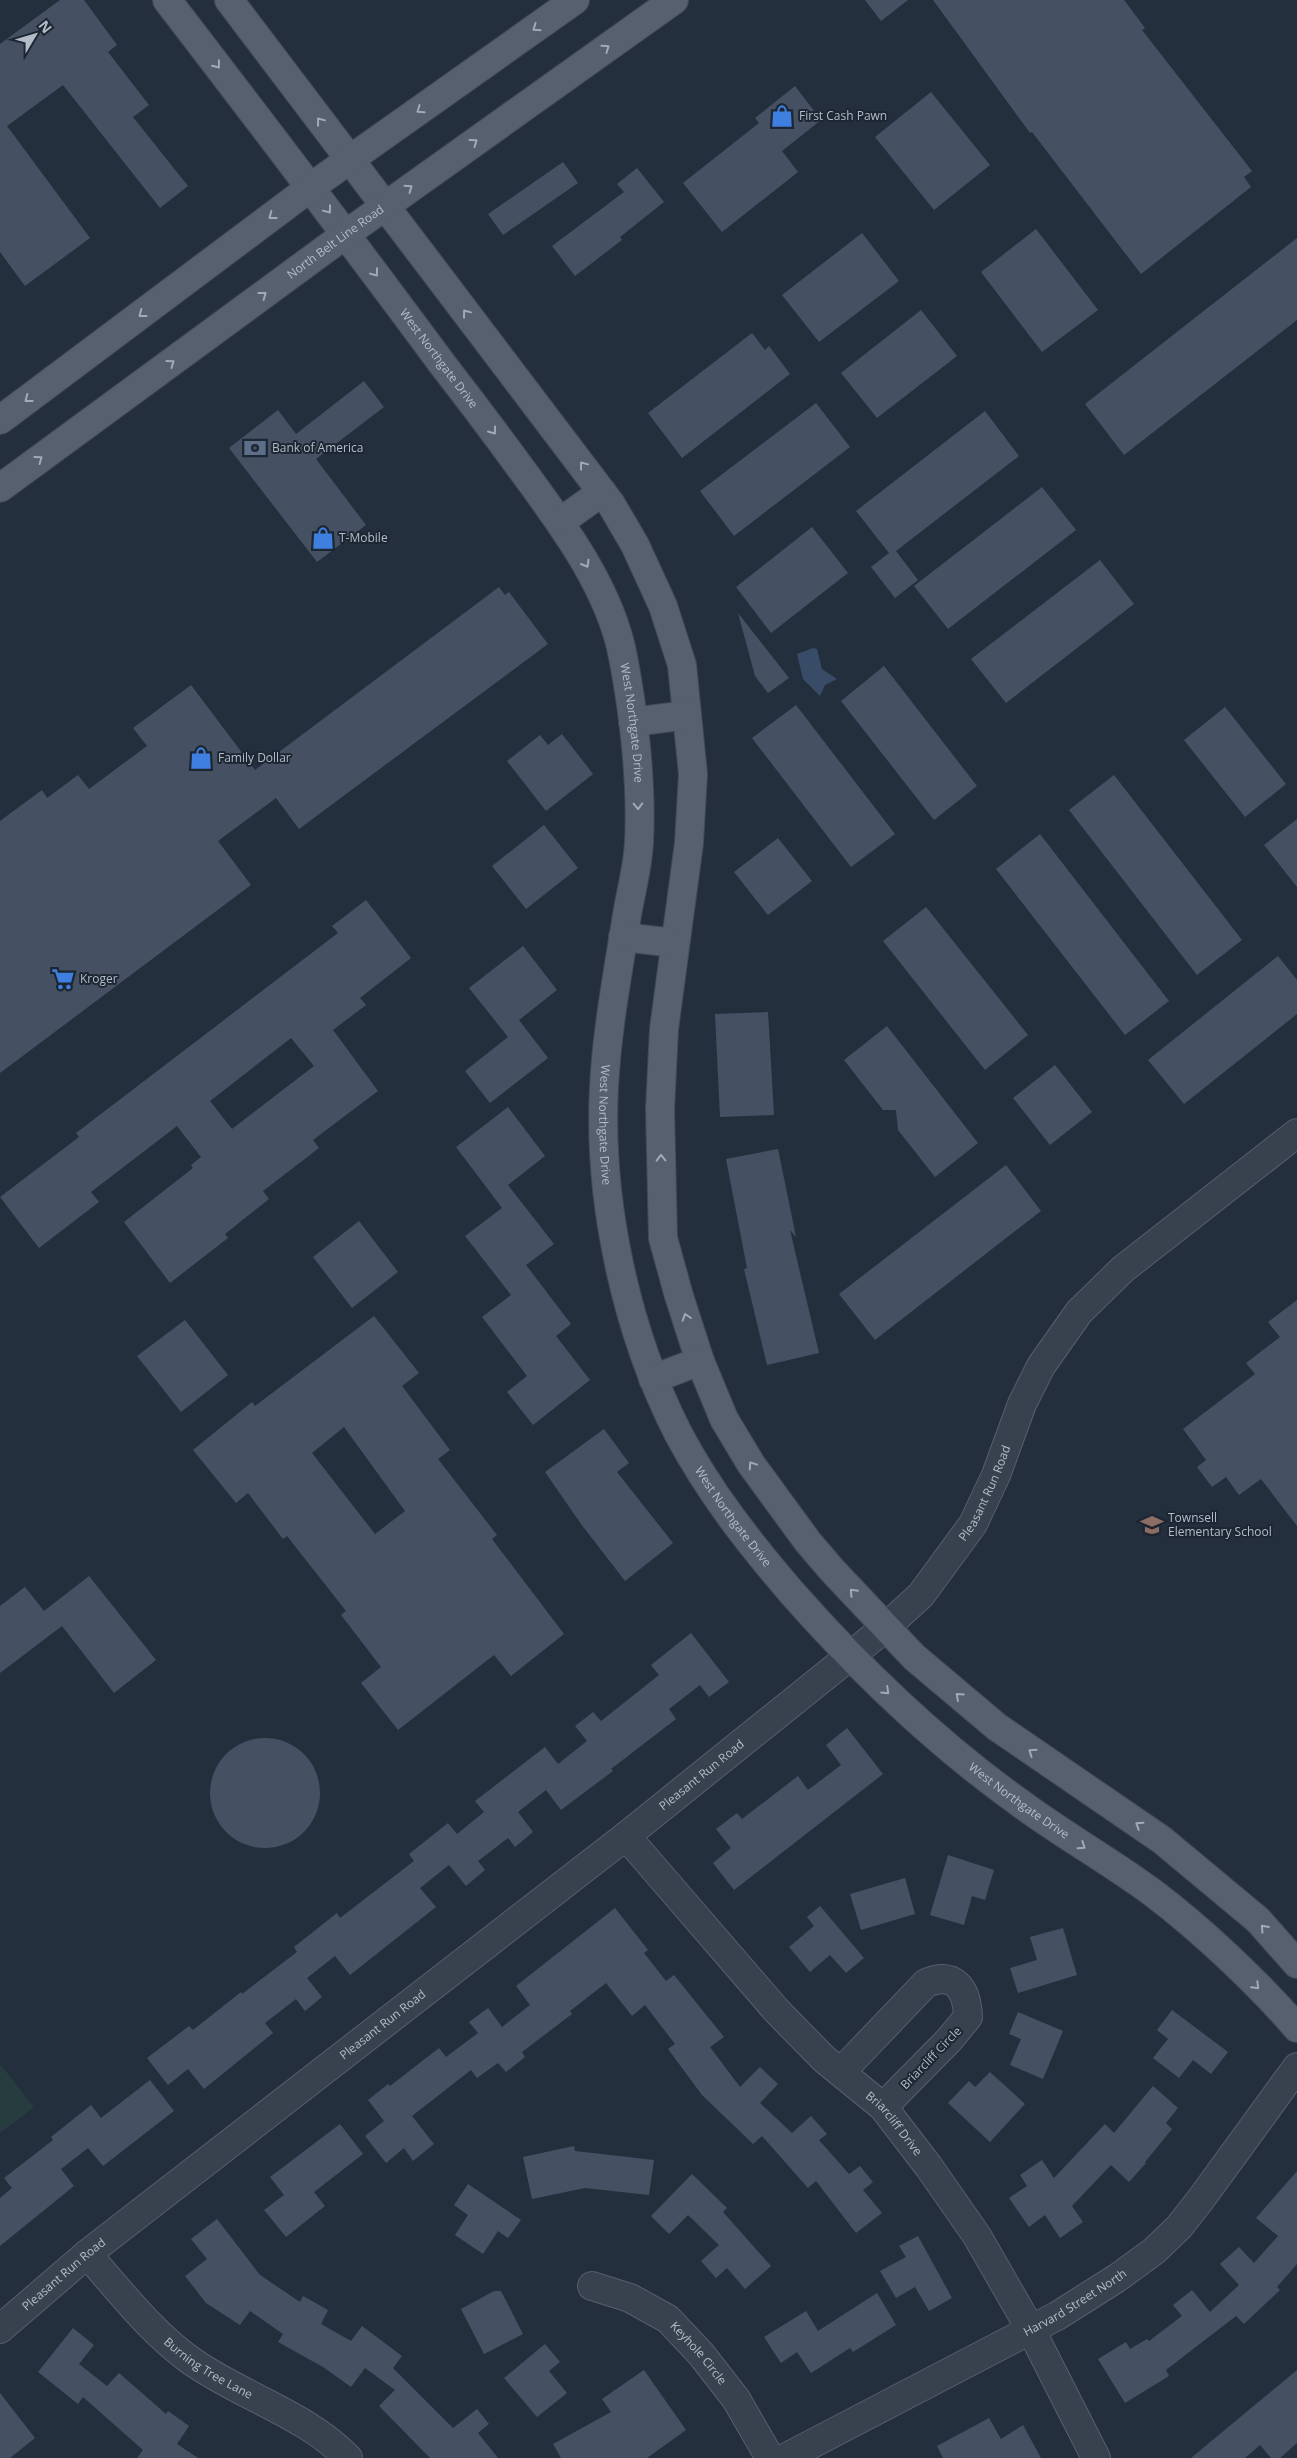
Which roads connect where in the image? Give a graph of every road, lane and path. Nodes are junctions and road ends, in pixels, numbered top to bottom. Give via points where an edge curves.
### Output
1 (167, 0) edge
2 (229, 0) edge
3 (575, 0) edge
4 (674, 0) edge
5 (349, 160) junction
6 (311, 187) junction
7 (384, 206) junction
8 (346, 234) junction
9 (0, 420) edge
10 (0, 488) edge
11 (602, 492) junction
12 (560, 522) junction
13 (687, 715) junction
14 (632, 722) junction
15 (623, 937) junction
16 (675, 943) junction
17 (1297, 1133) edge
18 (700, 1361) junction
19 (653, 1379) junction
20 (886, 1628) junction
21 (850, 1658) junction
22 (626, 1836) junction
23 (1297, 1964) edge
24 (1297, 2028) edge
25 (1297, 2068) edge
26 (841, 2072) junction
27 (883, 2107) junction
28 (87, 2254) junction
29 (592, 2286) dead end
30 (0, 2329) edge
31 (1031, 2330) junction
32 (348, 2458) edge
33 (770, 2458) edge
34 (786, 2458) edge
35 (1096, 2458) edge

1 -> 6 main road, West Northgate Drive
5 -> 2 main road
3 -> 5 main road
7 -> 4 main road, North Belt Line Road
5 - 6 main road
5 - 7 main road
6 -> 8 main road, West Northgate Drive
6 -> 9 main road
7 - 8 main road, North Belt Line Road
11 -> 7 main road
10 -> 8 main road, North Belt Line Road
8 -> 12 main road, West Northgate Drive
11 - 12 main road
11 - 13 main road via 635,545 663,606 682,665
12 -> 14 main road, West Northgate Drive via 599,587 622,650
13 - 14 main road
13 - 16 main road via 693,774 690,843
14 -> 15 main road, West Northgate Drive via 639,843
15 - 16 main road
15 - 19 main road, West Northgate Drive via 604,1090 606,1187 617,1256
18 -> 16 main road via 663,1238 660,1109 664,1029
17 - 20 street, Pleasant Run Road via 1123,1269 1078,1312 1055,1344 1030,1389 996,1476 973,1524 921,1595
18 - 19 main road
20 -> 18 main road via 808,1542 751,1464 724,1419
19 - 21 main road, West Northgate Drive via 675,1427 712,1491 766,1562
20 - 21 street, Pleasant Run Road
23 -> 20 main road via 1258,1920 1162,1840 990,1721 914,1657
21 - 22 street, Pleasant Run Road
21 -> 24 main road, West Northgate Drive via 962,1758 1017,1802 1154,1894 1222,1952
22 - 26 street, Briarcliff Drive via 776,2011
22 - 28 street, Pleasant Run Road
25 - 31 street, Harvard Street North via 1179,2227 1154,2251 1117,2278
26 - 27 street, Briarcliff Drive
26 - 27 street, Briarcliff Circle via 926,1983 940,1977 957,1984 968,2003 968,2017
27 - 31 street, Briarcliff Drive via 977,2236
28 - 30 street, Pleasant Run Road
28 - 32 street, Burning Tree Lane via 152,2326 190,2359 237,2389 308,2426
29 - 33 street, Keyhole Circle via 630,2298 668,2318 736,2399
31 - 34 street, Harvard Street North
31 - 35 street, Briarcliff Drive

